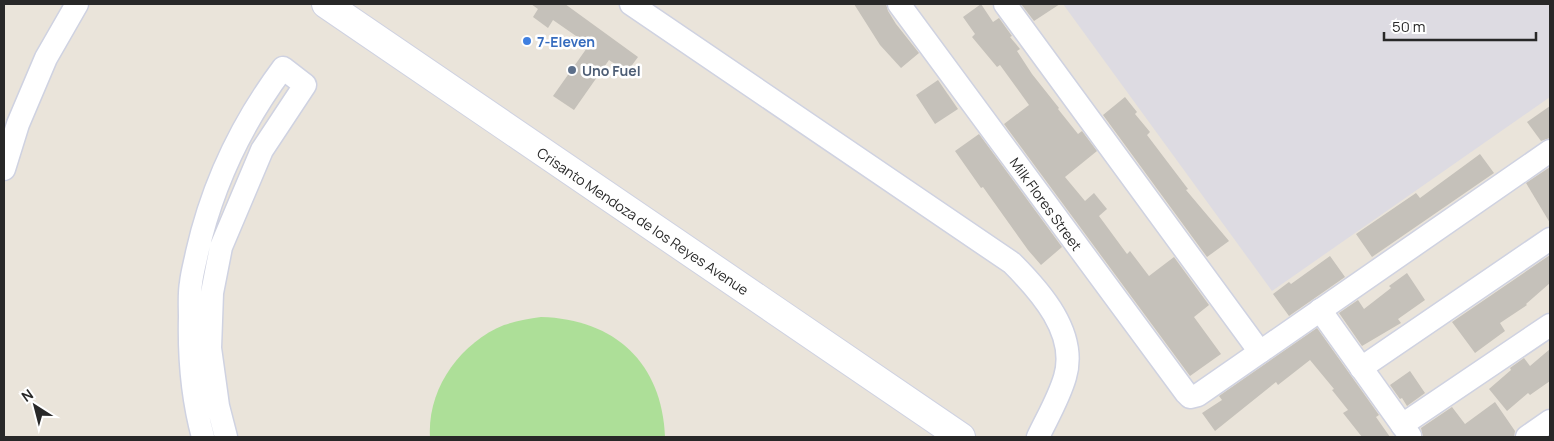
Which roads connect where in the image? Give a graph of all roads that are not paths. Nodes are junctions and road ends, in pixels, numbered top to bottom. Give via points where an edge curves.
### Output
1 (77, 4) edge
2 (631, 4) edge
3 (899, 4) edge
4 (1005, 4) edge
5 (342, 8) edge
6 (1550, 151) edge
7 (4, 169) edge
8 (1550, 239) edge
9 (1320, 310) junction
10 (1550, 325) edge
11 (1260, 352) junction
12 (1361, 368) junction
13 (1550, 421) edge
14 (1406, 431) edge
15 (203, 437) edge
16 (226, 437) edge
17 (961, 437) edge
18 (1038, 437) edge
19 (1527, 437) edge

1 - 7 street via 46,58 18,124
2 - 18 street via 1012,263 1028,280 1063,332 1068,355 1065,378
3 - 11 street, Milk Flores Street via 1190,397 1198,396
4 - 11 street
5 - 17 main road, Crisanto Mendoza de los Reyes Avenue
6 - 9 street
8 - 12 street
9 - 11 street
9 - 12 street
10 - 14 street
12 - 14 street
13 - 19 street
15 - 16 street via 195,406 190,346 191,283 201,235 216,188 238,139 283,68 305,85 258,158 221,247 212,293 210,348

